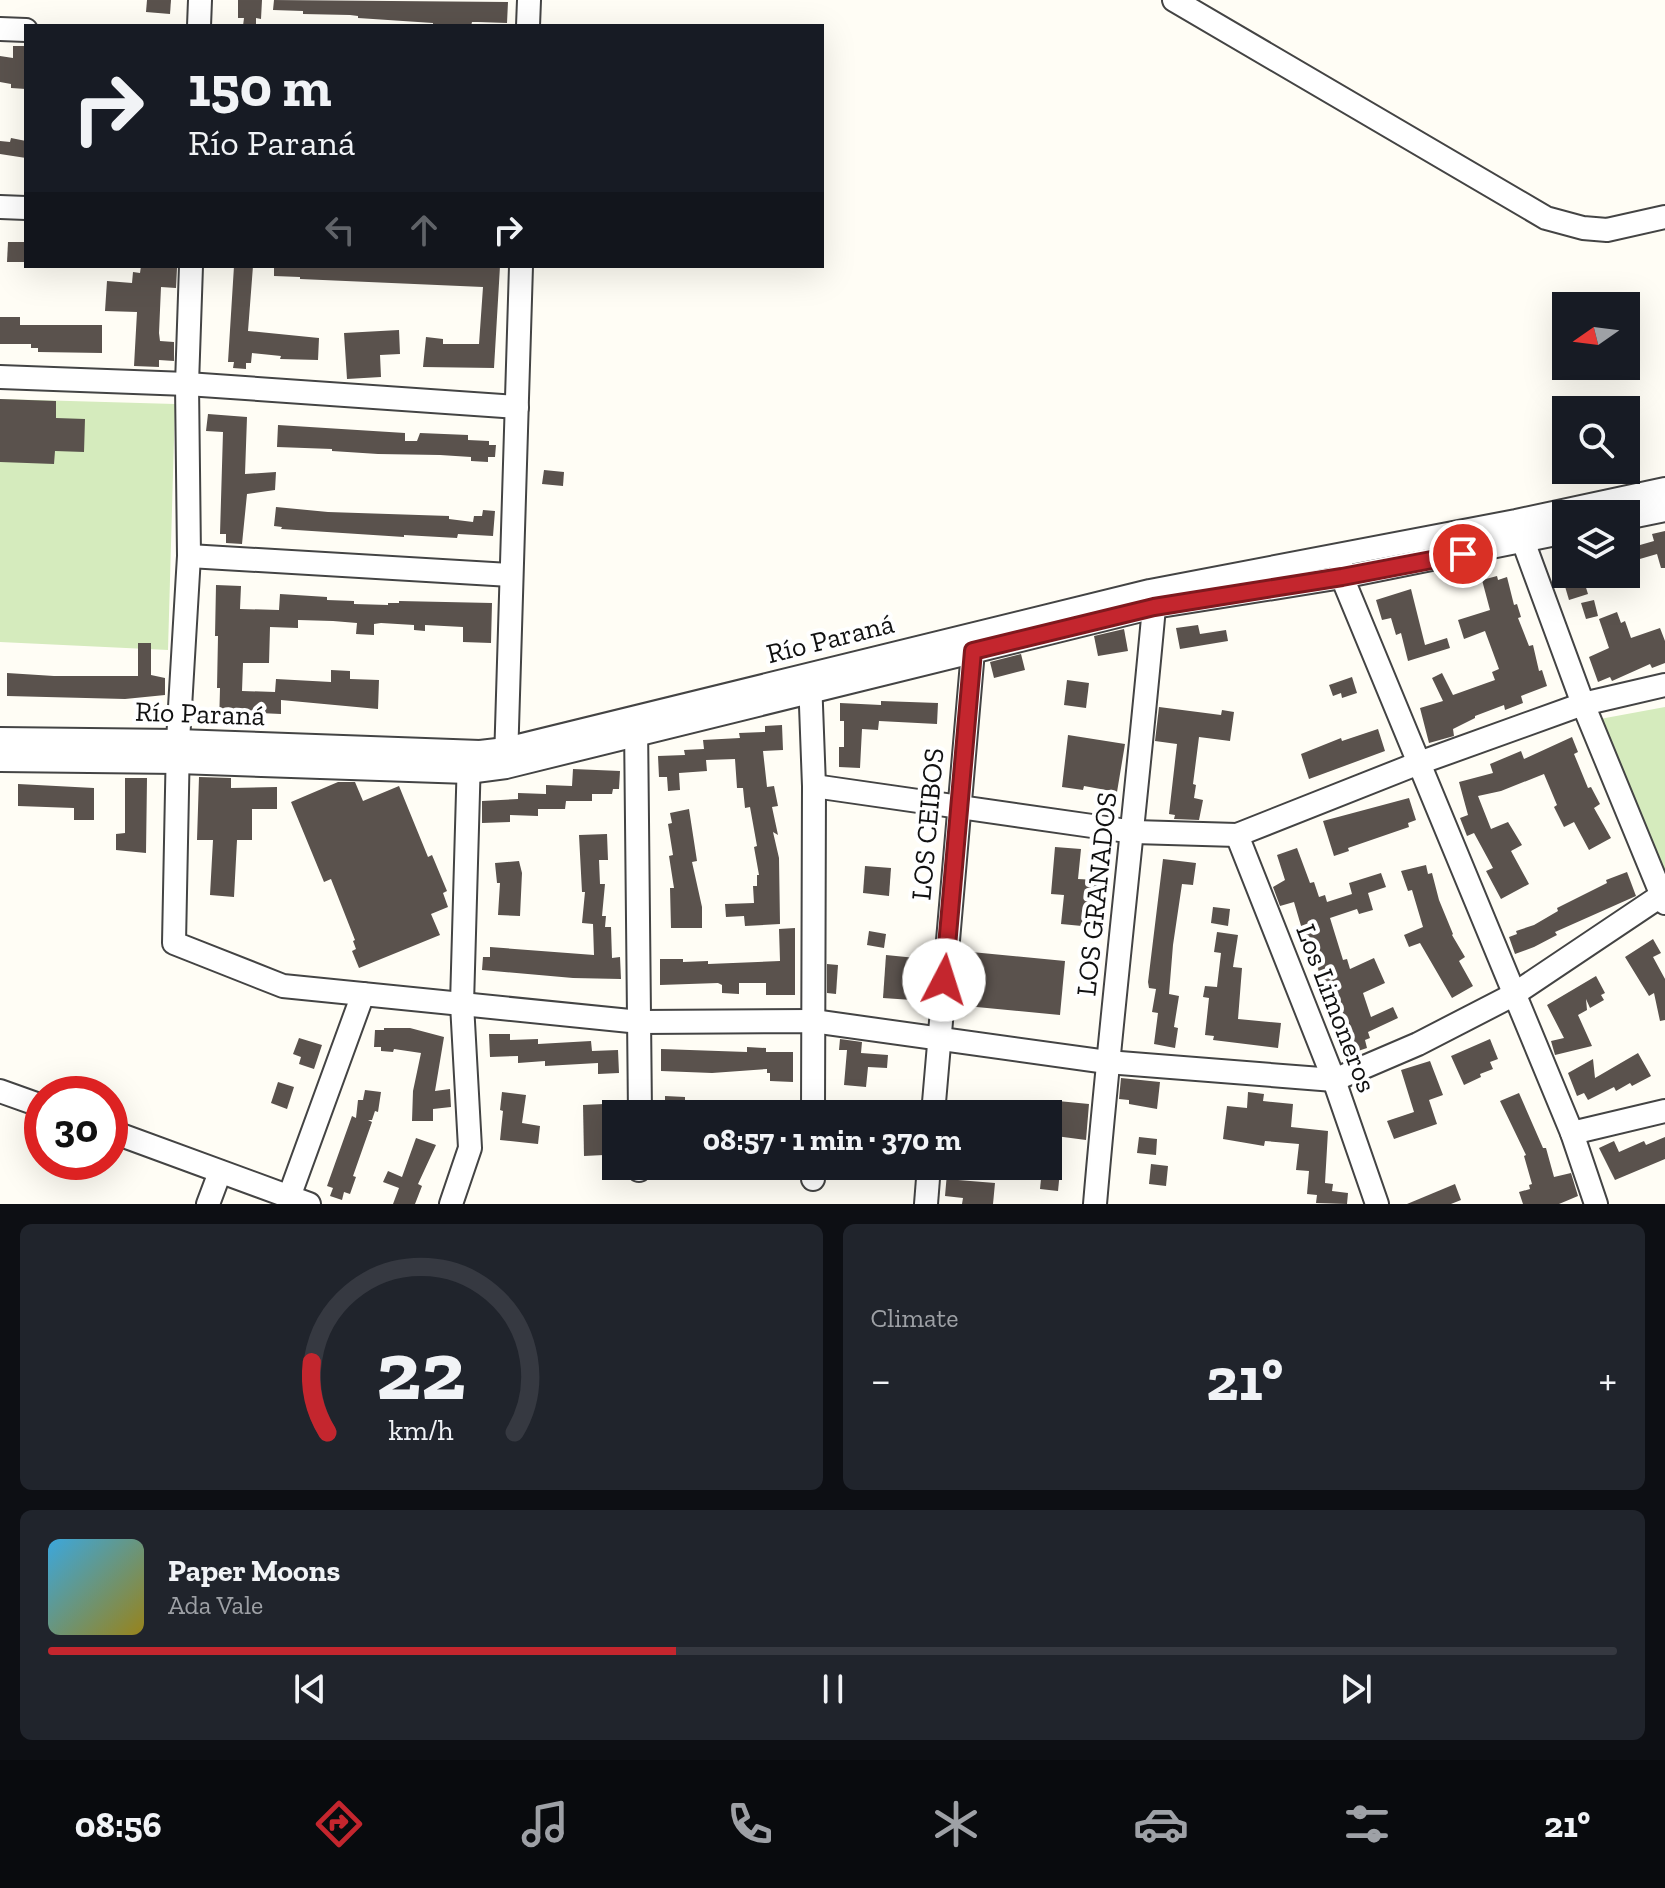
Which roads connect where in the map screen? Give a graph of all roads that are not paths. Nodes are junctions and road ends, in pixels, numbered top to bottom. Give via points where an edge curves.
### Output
1 (200, 0) edge
2 (529, 0) edge
3 (1174, 0) edge
4 (199, 24) edge
5 (528, 24) edge
6 (0, 29) edge
7 (24, 30) edge
8 (0, 207) edge
9 (24, 208) edge
10 (1665, 217) edge
11 (191, 268) edge
12 (521, 268) edge
13 (0, 377) edge
14 (187, 384) junction
15 (517, 407) junction
16 (1665, 489) edge
17 (1665, 510) edge
18 (1640, 515) edge
19 (1520, 531) junction
20 (1552, 532) edge
21 (189, 556) junction
22 (1341, 566) junction
23 (511, 575) junction
24 (1152, 599) junction
25 (971, 643) junction
26 (811, 683) junction
27 (1665, 685) edge
28 (1583, 704) junction
29 (636, 726) junction
30 (0, 739) edge
31 (178, 752) junction
32 (506, 758) junction
33 (0, 760) edge
34 (469, 762) junction
35 (1419, 763) junction
36 (814, 786) junction
37 (958, 806) junction
38 (1134, 832) junction
39 (1237, 835) junction
40 (1663, 897) edge
41 (363, 994) junction
42 (1513, 995) junction
43 (462, 1004) junction
44 (813, 1021) junction
45 (640, 1022) junction
46 (939, 1038) junction
47 (1107, 1062) junction
48 (1334, 1080) junction
49 (0, 1091) edge
50 (24, 1100) edge
51 (640, 1100) edge
52 (813, 1100) edge
53 (934, 1100) edge
54 (1665, 1111) edge
55 (1572, 1133) junction
56 (128, 1138) edge
57 (220, 1172) junction
58 (928, 1180) edge
59 (299, 1200) edge
60 (208, 1204) edge
61 (451, 1204) edge
62 (926, 1204) edge
63 (1095, 1204) edge
64 (1377, 1204) edge
65 (1596, 1204) edge

1 - 4 street
2 - 5 street
3 - 10 street via 1546,218 1607,230
6 - 7 street
8 - 9 street
11 - 14 street
12 - 15 street
13 - 14 street
14 - 15 street
14 - 21 street
15 - 23 street
16 - 19 street, Río Paraná
17 - 18 street
19 - 20 street, Río Paraná
19 - 22 street, Río Paraná
19 - 28 street
21 - 23 street
21 - 31 street
22 - 24 street, Río Paraná
22 - 35 street
23 - 32 street
24 - 25 street, Río Paraná
24 - 38 street, LOS GRANADOS
25 - 26 street, Río Paraná
25 - 37 street, LOS CEIBOS
26 - 29 street, Río Paraná
26 - 36 street
27 - 28 street
28 - 35 street
28 - 40 street
29 - 32 street, Río Paraná
29 - 45 street
30 - 31 street, Río Paraná
31 - 33 street, Río Paraná
31 - 34 street, Río Paraná
31 - 41 street via 174,943 283,986
32 - 34 street, Río Paraná
34 - 43 street
35 - 39 street
35 - 42 street
36 - 37 street
36 - 44 street
37 - 38 street
37 - 46 street, LOS CEIBOS
38 - 39 street
38 - 47 street, LOS GRANADOS
39 - 48 street, Los Limoneros
40 - 42 street
41 - 43 street
41 - 59 street
42 - 48 street
42 - 55 street
43 - 45 street
43 - 61 street via 470,1148
44 - 45 street
44 - 46 street
44 - 52 street
45 - 51 street
46 - 47 street
46 - 53 street, LOS CEIBOS
47 - 48 street
47 - 63 street, LOS GRANADOS
48 - 64 street, Los Limoneros
49 - 50 street
54 - 55 street
55 - 65 street
56 - 57 street
57 - 59 street
57 - 60 street
58 - 62 street

